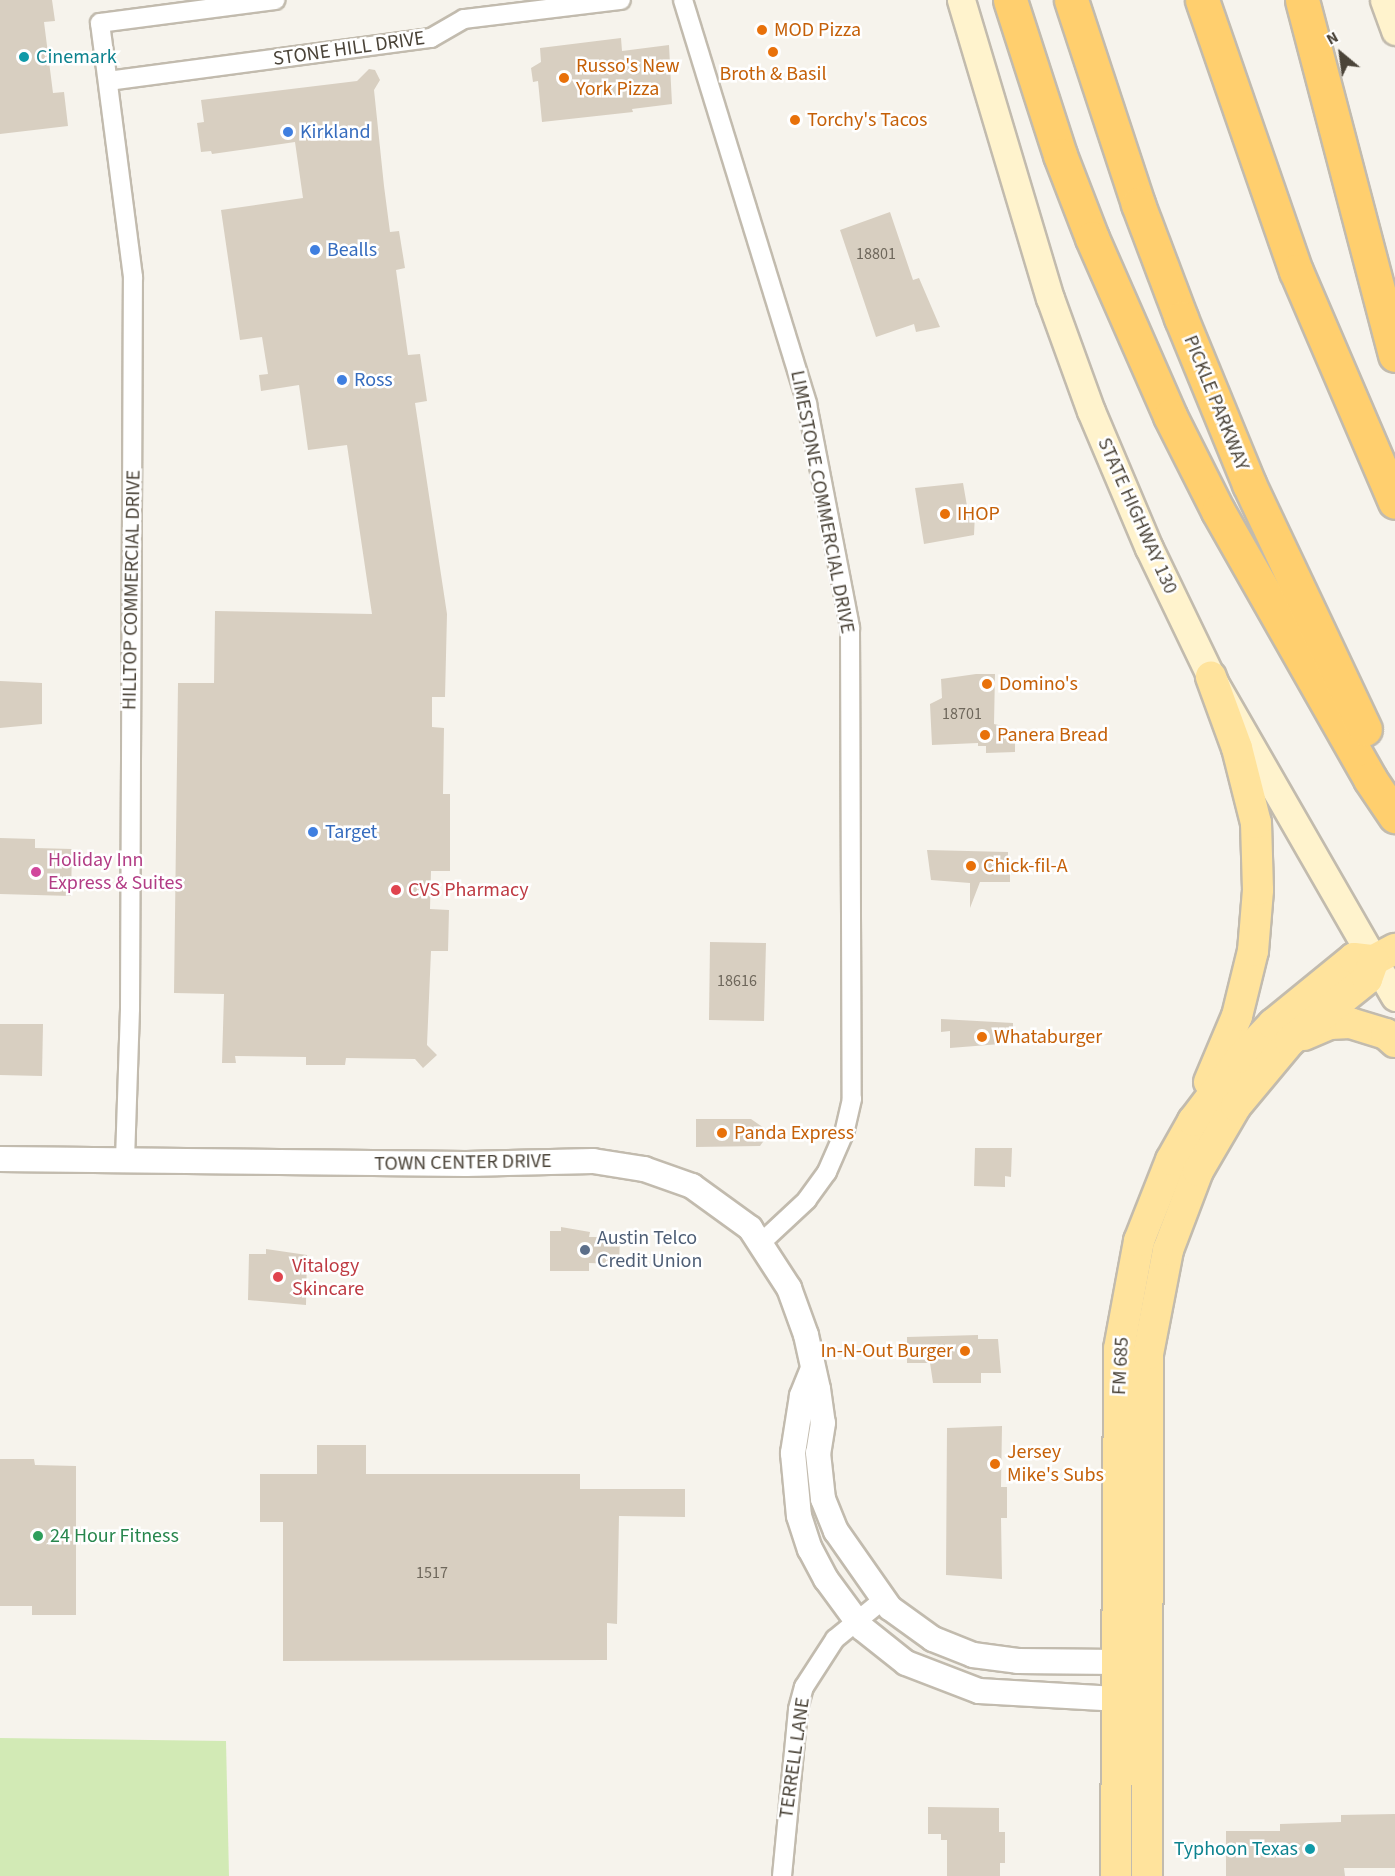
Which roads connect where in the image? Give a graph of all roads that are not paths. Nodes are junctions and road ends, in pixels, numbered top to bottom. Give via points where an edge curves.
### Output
1 (275, 0) edge
2 (621, 0) edge
3 (683, 0) edge
4 (961, 0) edge
5 (1010, 0) edge
6 (1071, 0) edge
7 (1202, 0) edge
8 (1302, 0) edge
9 (1384, 0) edge
10 (1395, 31) edge
11 (108, 81) junction
12 (1395, 355) edge
13 (1395, 502) edge
14 (1211, 677) junction
15 (1395, 791) edge
16 (1395, 816) edge
17 (1385, 954) edge
18 (1395, 997) edge
19 (1290, 1041) junction
20 (1395, 1042) edge
21 (1193, 1121) junction
22 (0, 1159) edge
23 (125, 1160) junction
24 (762, 1242) junction
25 (812, 1371) junction
26 (793, 1453) junction
27 (818, 1453) junction
28 (884, 1599) junction
29 (856, 1622) junction
30 (1018, 1661) junction
31 (1117, 1662) junction
32 (1148, 1678) junction
33 (1023, 1696) junction
34 (1116, 1699) junction
35 (782, 1876) edge
36 (1116, 1876) edge
37 (1147, 1876) edge

1 - 11 street, HILLTOP COMMERCIAL DRIVE via 100,23
2 - 11 street, STONE HILL DRIVE via 464,19 431,38
3 - 24 street, LIMESTONE COMMERCIAL DRIVE via 807,404 850,628 852,1099 844,1133 827,1172 807,1200
4 - 14 main road, STATE HIGHWAY 130 / FM 685 via 1046,286 1084,390 1149,548
5 - 16 highway via 1052,133 1092,238 1170,416 1235,542
6 - 15 highway, PICKLE PARKWAY via 1138,204 1181,318 1300,597
7 - 13 highway via 1296,271
8 - 12 highway
9 - 10 main road
11 - 23 street, HILLTOP COMMERCIAL DRIVE via 133,277 130,1009
14 - 17 main road, STATE HIGHWAY 130
14 - 21 main road, FM 685 via 1237,748 1256,823 1258,890 1253,951 1237,1016
17 - 18 main road, STATE HIGHWAY 130
17 - 19 main road, FM 685 / FM 685 via 1367,979
17 - 21 main road, FM 685 via 1354,958 1273,1024
19 - 20 main road via 1330,1024 1350,1023 1386,1034
19 - 32 main road, FM 685 / FM 685 via 1236,1106 1198,1171 1168,1250 1156,1299 1148,1354
21 - 31 main road, FM 685 / FM 685 via 1153,1202 1139,1241 1119,1349
22 - 23 street, TOWN CENTER DRIVE
23 - 24 street, TOWN CENTER DRIVE via 466,1164 592,1161 644,1169 692,1186 750,1228
24 - 25 street, TOWN CENTER DRIVE via 789,1288 806,1335
25 - 26 street, TOWN CENTER DRIVE via 802,1396
25 - 27 street, TOWN CENTER DRIVE via 823,1423
26 - 27 street
26 - 29 street, TOWN CENTER DRIVE via 799,1516 810,1549
27 - 28 street, TOWN CENTER DRIVE via 823,1499 836,1531
28 - 29 street, TERRELL LANE
28 - 30 street, TOWN CENTER DRIVE via 933,1639 973,1655
29 - 33 street, TOWN CENTER DRIVE via 906,1663 941,1680 979,1691
29 - 35 street, TERRELL LANE via 835,1639 814,1669 801,1698
30 - 31 street, TOWN CENTER DRIVE
30 - 33 street
31 - 32 street, TOWN CENTER DRIVE
31 - 34 main road, FM 685 / FM 685
32 - 34 street
32 - 37 main road, FM 685 / FM 685
33 - 34 street, TOWN CENTER DRIVE
34 - 36 main road, FM 685 / FM 685

